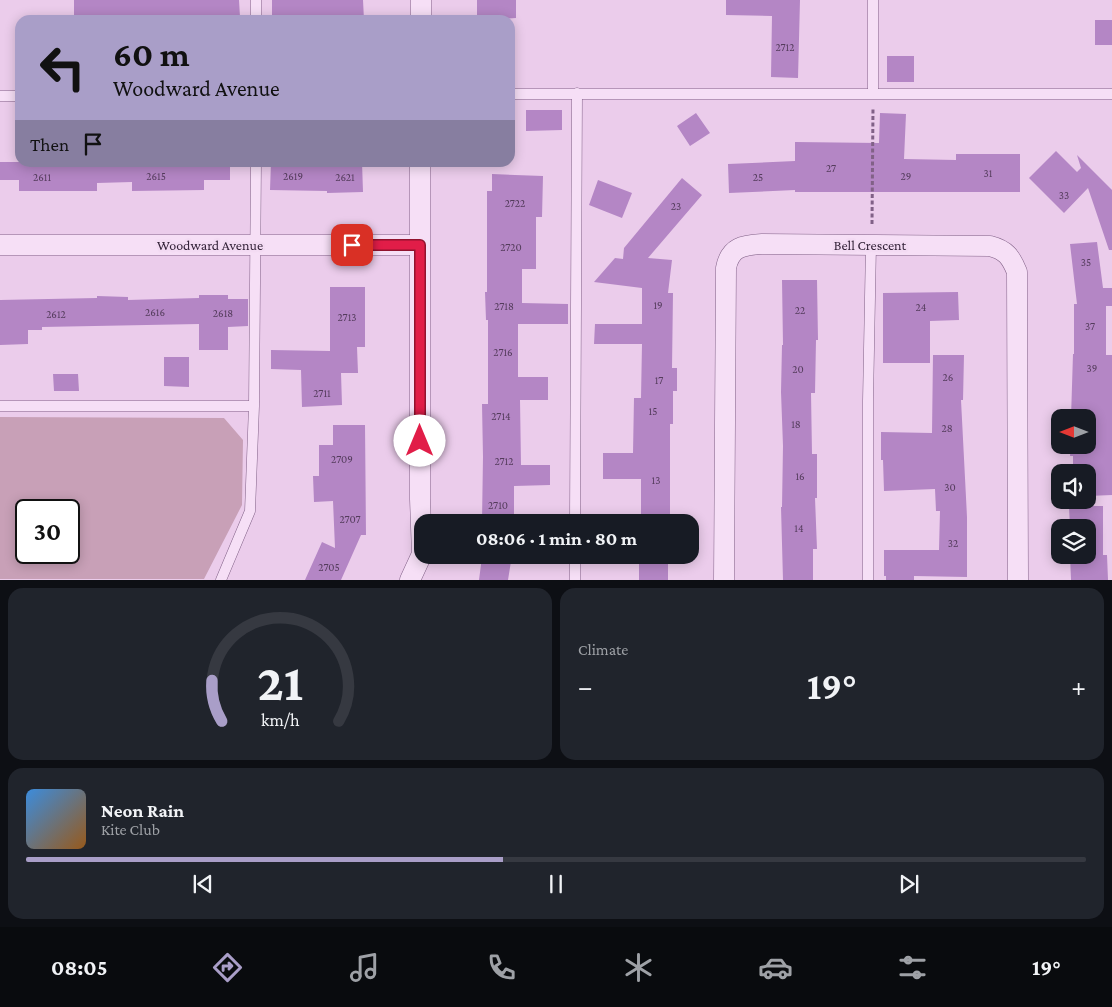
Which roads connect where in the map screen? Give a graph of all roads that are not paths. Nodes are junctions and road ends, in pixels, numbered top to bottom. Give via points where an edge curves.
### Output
1 (256, 0) edge
2 (421, 0) edge
3 (873, 0) edge
4 (256, 15) edge
5 (420, 15) edge
6 (577, 93) junction
7 (515, 94) edge
8 (873, 94) junction
9 (1112, 94) edge
10 (0, 96) edge
11 (15, 96) edge
12 (256, 167) edge
13 (420, 167) edge
14 (0, 245) edge
15 (420, 245) junction
16 (871, 245) junction
17 (255, 246) junction
18 (0, 406) edge
19 (254, 406) junction
20 (575, 514) edge
21 (575, 564) edge
22 (221, 580) edge
23 (410, 580) edge
24 (575, 580) edge
25 (724, 580) edge
26 (868, 580) edge
27 (1018, 580) edge

1 - 4 lane
2 - 5 street
3 - 8 lane
6 - 7 lane
6 - 8 lane
6 - 20 lane
8 - 9 lane
10 - 11 lane
12 - 17 lane
13 - 15 street
14 - 17 street, Woodward Avenue
15 - 17 street, Woodward Avenue
15 - 23 street via 422,554
16 - 25 street, Bell Crescent via 750,245 737,249 728,257
16 - 26 lane
16 - 27 street, Bell Crescent via 990,246 1007,253 1013,261 1017,285
17 - 19 lane
18 - 19 lane
19 - 22 lane via 250,511
21 - 24 lane

